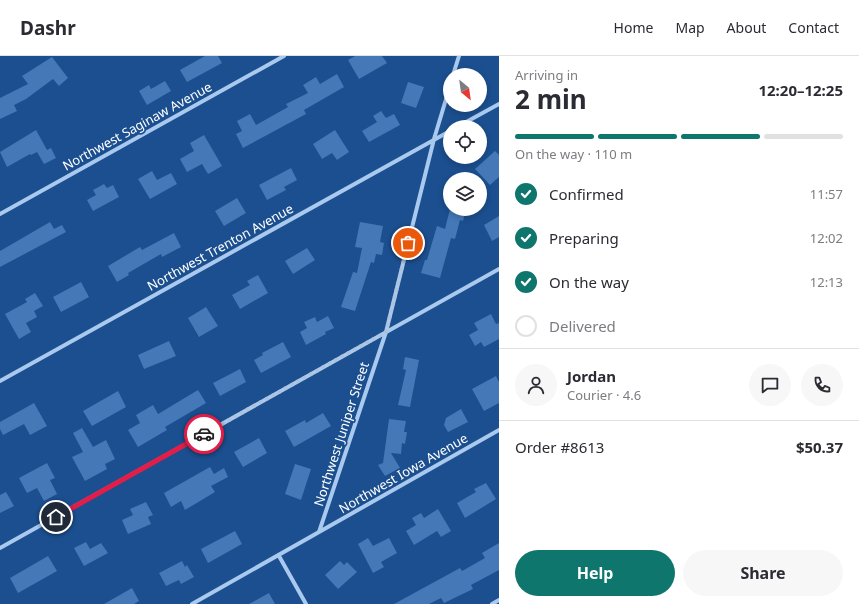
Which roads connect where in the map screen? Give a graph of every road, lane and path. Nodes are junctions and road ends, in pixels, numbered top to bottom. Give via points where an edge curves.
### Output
1 (284, 56) edge
2 (459, 56) edge
3 (455, 68) edge
4 (499, 104) edge
5 (443, 109) edge
6 (470, 120) edge
7 (443, 134) edge
8 (434, 139) junction
9 (0, 214) edge
10 (499, 269) edge
11 (386, 332) junction
12 (0, 380) edge
13 (499, 430) edge
14 (319, 532) junction
15 (0, 548) edge
16 (279, 556) junction
17 (499, 600) edge
18 (192, 604) edge
19 (306, 604) edge
20 (492, 604) edge

1 - 9 street, Northwest Saginaw Avenue
2 - 3 street
4 - 6 street
5 - 8 street, Northwest Juniper Street
7 - 8 street, Northwest Trenton Avenue
8 - 11 street, Northwest Juniper Street
8 - 12 street, Northwest Trenton Avenue
10 - 11 street
11 - 14 street, Northwest Juniper Street
11 - 15 street
13 - 14 street, Northwest Iowa Avenue
14 - 16 street, Northwest Iowa Avenue
16 - 18 street, Northwest Iowa Avenue
16 - 19 street
17 - 20 street

